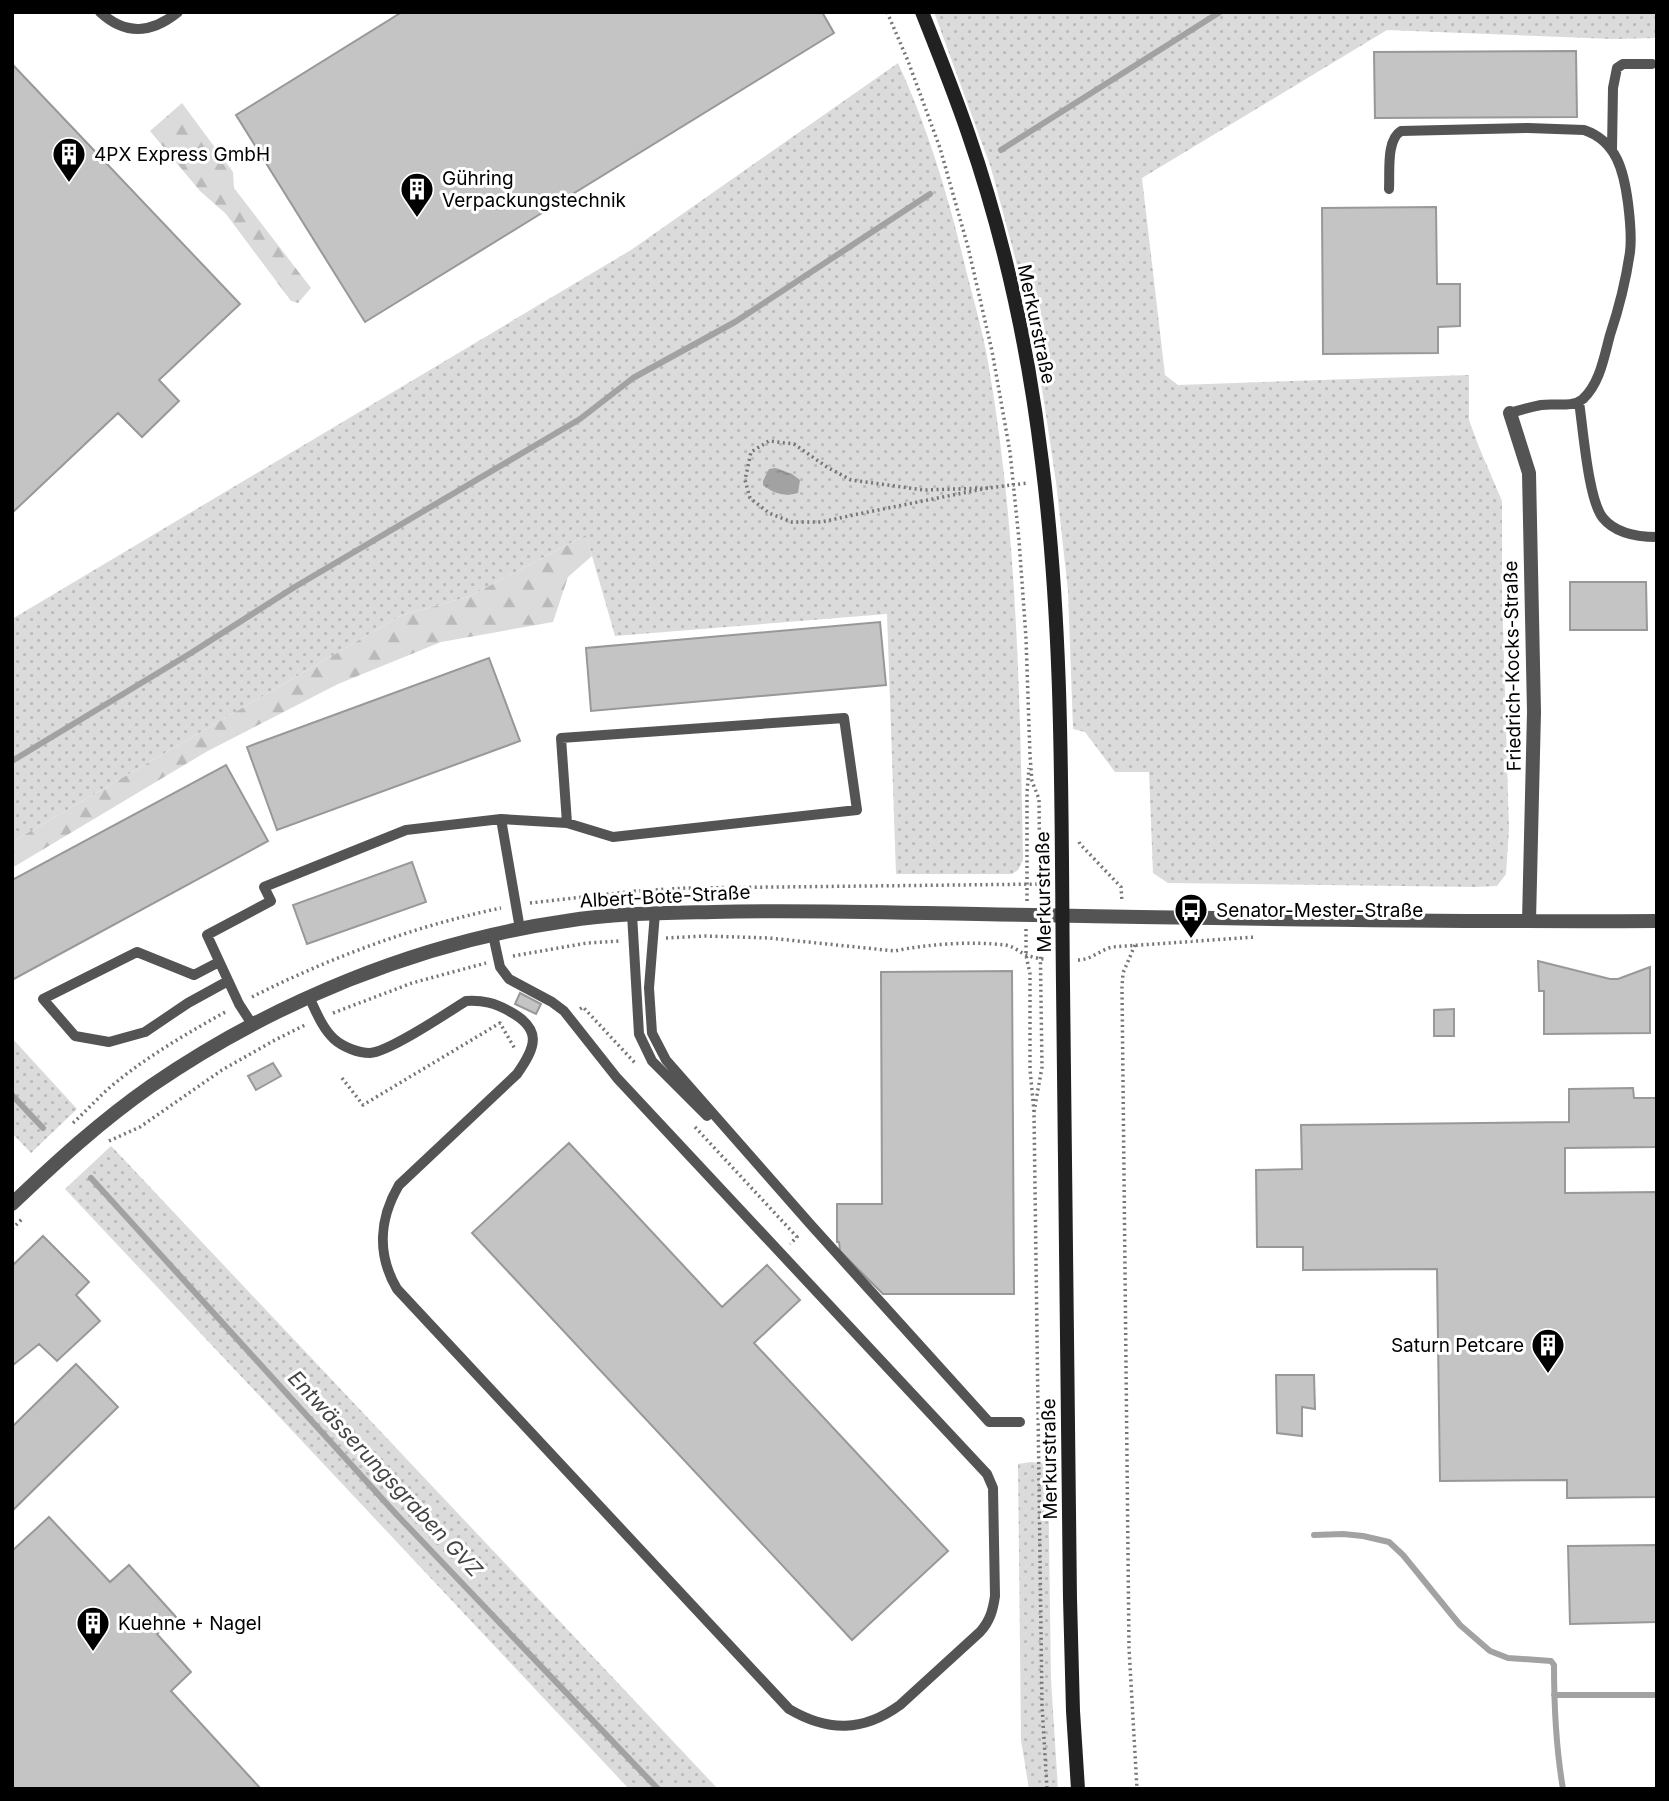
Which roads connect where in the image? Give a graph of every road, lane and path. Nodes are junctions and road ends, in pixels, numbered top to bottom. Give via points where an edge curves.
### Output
1 (100, 12) edge
2 (178, 12) edge
3 (887, 12) edge
4 (922, 12) edge
5 (1652, 64) dead end
6 (1612, 150) junction
7 (1389, 189) dead end
8 (1579, 401) junction
9 (1510, 413) joint
10 (1044, 481) junction
11 (1013, 485) junction
12 (988, 488) junction
13 (1657, 537) edge
14 (501, 819) junction
15 (567, 823) junction
16 (1079, 830) dead end
17 (655, 913) junction
18 (632, 914) junction
19 (1027, 915) junction
20 (1062, 916) junction
21 (1122, 917) junction
22 (1529, 921) junction
23 (1657, 921) edge
24 (520, 929) junction
25 (493, 935) junction
26 (1265, 937) dead end
27 (1135, 945) junction
28 (1121, 946) junction
29 (1063, 959) junction
30 (219, 962) junction
31 (228, 981) junction
32 (309, 997) junction
33 (568, 1016) junction
34 (252, 1024) junction
35 (533, 1040) junction
36 (639, 1067) dead end
37 (342, 1078) dead end
38 (695, 1127) dead end
39 (774, 1182) junction
40 (12, 1204) edge
41 (780, 1253) junction
42 (1020, 1422) dead end
43 (1047, 1789) edge
44 (1078, 1789) edge
45 (1137, 1789) edge

1 - 2 lane via 126,29 151,29
3 - 11 path via 940,148 968,247 992,351
4 - 10 street, Merkurstraße via 989,200 1024,350
5 - 6 lane via 1617,68
6 - 7 lane via 1593,132 1584,130 1401,131 1391,143
6 - 8 lane via 1625,177 1630,249 1622,296 1596,383
8 - 9 lane
8 - 13 lane via 1593,493 1601,516 1623,532
9 - 22 street, Friedrich-Kocks-Straße via 1529,473 1534,712
10 - 11 path
10 - 20 street, Merkurstraße via 1060,726
11 - 12 path
11 - 19 path via 1030,756
12 - 12 path via 821,523 792,522 769,513 750,498 745,480 751,452 769,441 794,444 851,480 924,490
14 - 15 lane
14 - 24 lane
14 - 30 lane via 406,830 264,887 271,901 207,935
15 - 15 lane via 613,837 857,810 844,718 561,738
16 - 21 path via 1080,844 1121,887
17 - 18 street, Albert-Bote-Straße
17 - 19 street, Albert-Bote-Straße via 771,910
17 - 39 lane via 649,988 652,1033 666,1060
18 - 24 street, Albert-Bote-Straße
18 - 39 lane via 639,1034 652,1061
19 - 20 street, Albert-Bote-Straße
19 - 43 path via 1041,1693
20 - 21 street
20 - 29 street, Merkurstraße
21 - 22 street
21 - 28 path
22 - 23 street
24 - 25 street, Albert-Bote-Straße
25 - 32 street, Albert-Bote-Straße via 415,956
25 - 33 lane via 499,967 509,979
26 - 27 path
27 - 28 path
27 - 45 path via 1123,973 1122,998 1129,1634
28 - 29 path via 1083,960
29 - 44 street, Merkurstraße via 1070,1598
30 - 31 lane
30 - 31 lane via 194,975 137,953 43,999 75,1036 110,1042 145,1032
31 - 34 lane
32 - 34 street, Albert-Bote-Straße
32 - 35 lane via 333,1038 350,1049 370,1053 386,1049 466,1001 496,1004 523,1018
33 - 36 path via 583,1007
33 - 41 lane via 617,1078
34 - 40 street, Albert-Bote-Straße via 129,1102
35 - 37 path via 516,1050 500,1023 363,1105
35 - 41 lane via 517,1074 399,1185 391,1198 382,1238 388,1275 789,1709 822,1724 855,1726 887,1715 900,1705 987,1624 995,1595 993,1488 987,1475
38 - 41 path via 797,1237
39 - 42 lane via 989,1422

